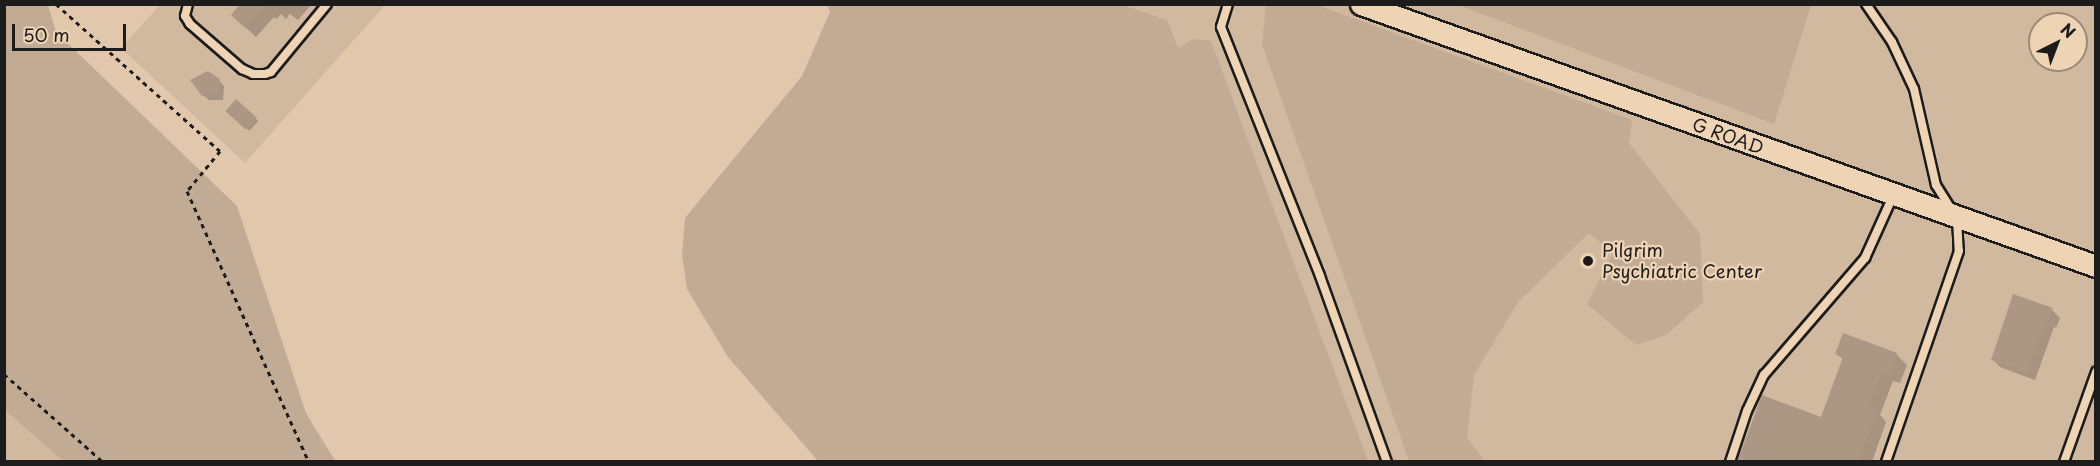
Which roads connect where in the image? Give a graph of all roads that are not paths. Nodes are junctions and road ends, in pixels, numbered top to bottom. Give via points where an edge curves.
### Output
1 (188, 4) edge
2 (327, 4) edge
3 (1228, 4) edge
4 (1361, 4) edge
5 (1866, 4) edge
6 (1894, 195) junction
7 (1957, 218) junction
8 (2096, 266) edge
9 (2096, 372) edge
10 (1387, 462) edge
11 (1730, 462) edge
12 (1886, 462) edge
13 (2064, 462) edge

1 - 2 lane via 185,16 190,24 242,69 265,74 271,72
3 - 10 lane via 1221,27 1320,276
4 - 6 street, G ROAD
5 - 7 lane via 1892,42 1914,89 1936,185
6 - 7 street, G ROAD
6 - 11 lane via 1865,258 1764,375
7 - 8 street, G ROAD
7 - 12 lane via 1959,251
9 - 13 lane

